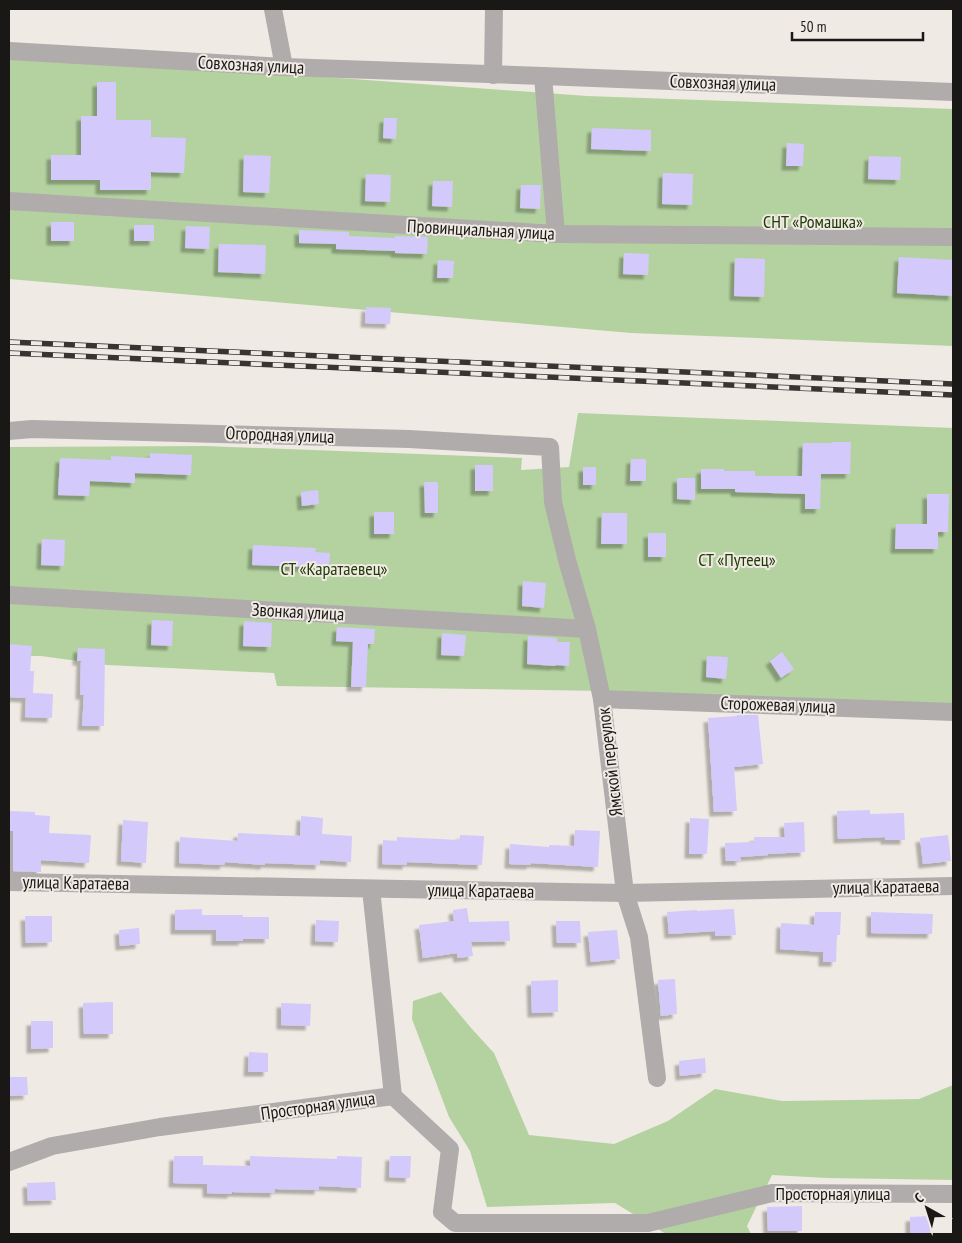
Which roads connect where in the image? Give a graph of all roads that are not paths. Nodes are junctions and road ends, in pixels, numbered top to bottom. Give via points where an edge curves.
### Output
1 (273, 9) edge
2 (494, 9) edge
3 (9, 51) edge
4 (284, 67) junction
5 (493, 75) junction
6 (543, 76) junction
7 (953, 92) edge
8 (9, 201) edge
9 (556, 234) junction
10 (953, 237) edge
11 (9, 431) edge
12 (550, 448) joint
13 (9, 595) edge
14 (587, 629) junction
15 (602, 699) junction
16 (953, 712) edge
17 (9, 882) edge
18 (953, 886) edge
19 (370, 888) junction
20 (626, 893) junction
21 (657, 1078) dead end
22 (393, 1096) junction
23 (9, 1162) edge
24 (953, 1194) edge

1 - 4 street
2 - 5 street
3 - 4 street, Совхозная улица
4 - 5 street, Совхозная улица
5 - 6 street, Совхозная улица
6 - 7 street, Совхозная улица
6 - 9 street
8 - 9 street, Провинциальная улица
9 - 10 street, Провинциальная улица
11 - 12 street, Огородная улица via 408,439
12 - 14 street, Ямской переулок via 553,502
13 - 14 street, Звонкая улица
14 - 15 street, Ямской переулок
15 - 16 street, Сторожевая улица
15 - 20 street, Ямской переулок
17 - 19 street, улица Каратаева
18 - 20 street, улица Каратаева
19 - 20 street, улица Каратаева
19 - 22 street
20 - 21 street, Ямской переулок via 639,937
22 - 23 street, Просторная улица via 62,1144
22 - 24 street, Просторная улица via 450,1149 442,1212 455,1223 648,1223 772,1193

